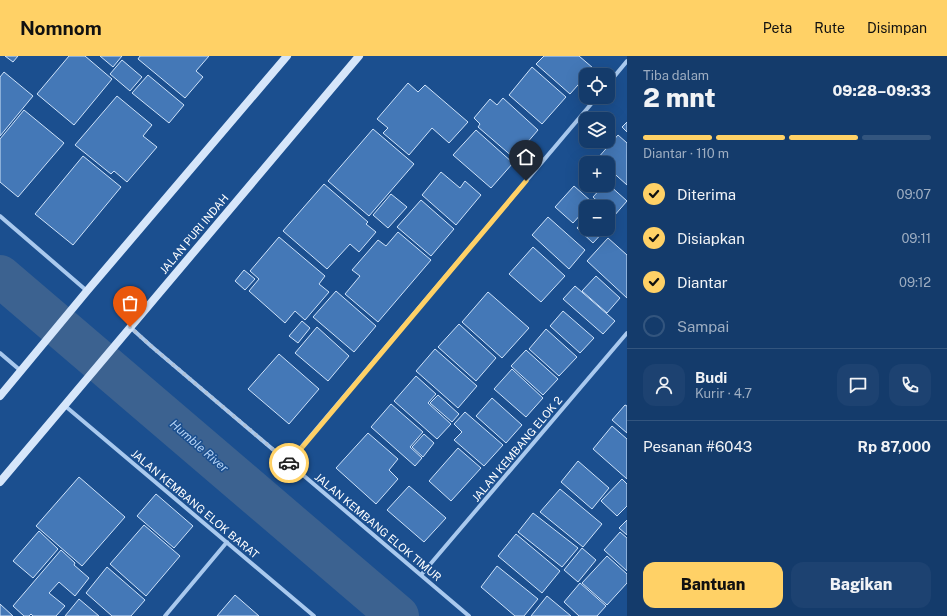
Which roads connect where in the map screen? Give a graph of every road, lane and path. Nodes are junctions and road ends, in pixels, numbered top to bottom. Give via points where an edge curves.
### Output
1 (288, 56) edge
2 (358, 56) edge
3 (627, 61) edge
4 (615, 76) edge
5 (591, 104) edge
6 (0, 216) edge
7 (87, 291) junction
8 (130, 327) junction
9 (627, 333) edge
10 (0, 353) edge
11 (21, 371) junction
12 (0, 396) edge
13 (64, 406) junction
14 (289, 463) junction
15 (0, 482) edge
16 (227, 542) junction
17 (421, 575) junction
18 (165, 616) edge
19 (314, 616) edge
20 (469, 616) edge

1 - 7 main road
2 - 8 main road, JALAN PURI INDAH
3 - 4 street
5 - 14 street
6 - 7 street
7 - 11 main road
8 - 13 main road, JALAN PURI INDAH
8 - 14 street, JALAN KEMBANG ELOK TIMUR
9 - 17 street, JALAN KEMBANG ELOK 2
10 - 11 street
11 - 12 main road
13 - 15 main road, JALAN PURI INDAH
13 - 16 street, JALAN KEMBANG ELOK BARAT
14 - 17 street, JALAN KEMBANG ELOK TIMUR
16 - 18 street
16 - 19 street, JALAN KEMBANG ELOK BARAT
17 - 20 street, JALAN KEMBANG ELOK TIMUR

